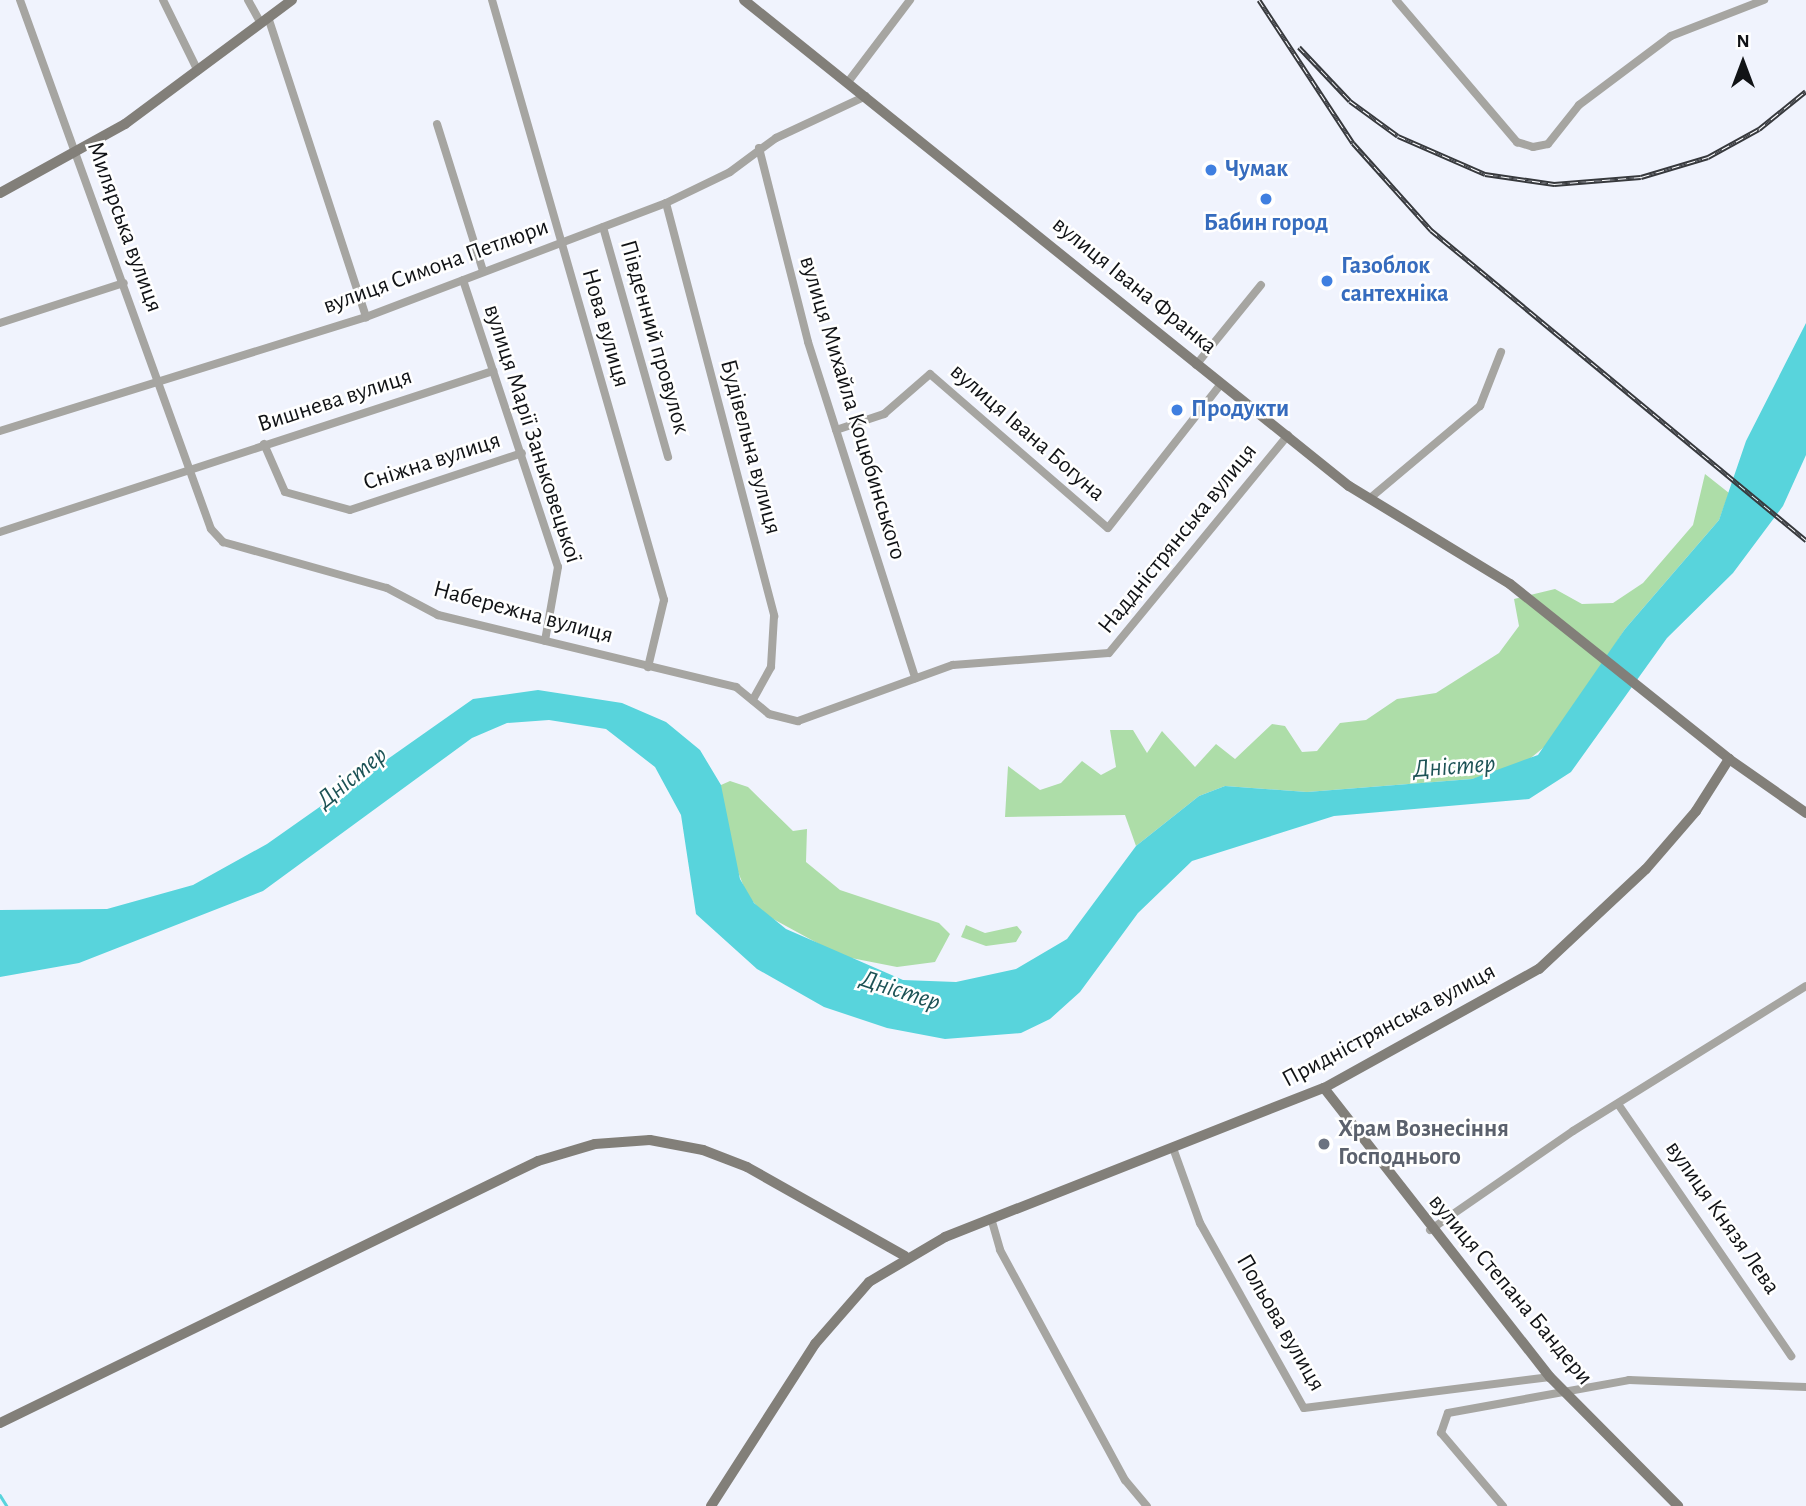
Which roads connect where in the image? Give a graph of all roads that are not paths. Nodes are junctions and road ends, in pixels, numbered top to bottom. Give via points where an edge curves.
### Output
1 (20, 0) edge
2 (163, 0) edge
3 (248, 0) edge
4 (292, 0) edge
5 (492, 0) edge
6 (744, 0) edge
7 (910, 0) edge
8 (1396, 0) edge
9 (1764, 0) edge
10 (265, 20) junction
11 (198, 71) junction
12 (848, 82) junction
13 (866, 96) junction
14 (437, 124) dead end
15 (759, 148) junction
16 (77, 154) junction
17 (0, 193) edge
18 (666, 203) junction
19 (603, 227) junction
20 (560, 242) junction
21 (483, 271) junction
22 (463, 280) junction
23 (124, 283) junction
24 (1261, 285) dead end
25 (366, 317) junction
26 (0, 324) edge
27 (1501, 352) dead end
28 (1196, 365) junction
29 (493, 371) junction
30 (157, 380) junction
31 (1221, 384) junction
32 (836, 430) junction
33 (0, 431) edge
34 (1288, 435) junction
35 (264, 443) junction
36 (522, 453) junction
37 (668, 457) dead end
38 (188, 468) junction
39 (1369, 499) junction
40 (0, 532) edge
41 (545, 642) junction
42 (648, 667) junction
43 (915, 678) junction
44 (753, 700) junction
45 (769, 714) joint
46 (1729, 759) junction
47 (1806, 813) edge
48 (1806, 986) edge
49 (1324, 1088) junction
50 (1618, 1104) junction
51 (1173, 1148) junction
52 (991, 1218) junction
53 (1430, 1230) junction
54 (905, 1256) junction
55 (1791, 1356) dead end
56 (1550, 1377) junction
57 (1806, 1387) edge
58 (1565, 1392) junction
59 (0, 1423) edge
60 (711, 1506) edge
61 (1147, 1506) edge
62 (1503, 1506) edge
63 (1678, 1506) edge

1 - 16 street, Милярська вулиця
2 - 11 street
3 - 10 street
4 - 10 main road
5 - 20 street, Нова вулиця
6 - 12 main road, вулиця Івана Франка
7 - 12 street
8 - 9 street via 1517,142 1532,147 1548,144 1579,105 1671,36
10 - 11 main road
10 - 25 street
11 - 16 main road
12 - 13 main road, вулиця Івана Франка
13 - 15 street, вулиця Симона Петлюри
13 - 28 main road, вулиця Івана Франка
14 - 21 street
15 - 18 street, вулиця Симона Петлюри via 730,172
15 - 32 street, вулиця Михайла Коцюбинського
16 - 17 main road
16 - 23 street, Милярська вулиця
18 - 19 street, вулиця Симона Петлюри
18 - 44 street, Будівельна вулиця via 774,616 771,667
19 - 20 street, вулиця Симона Петлюри
19 - 37 street, Південний провулок
20 - 21 street, вулиця Симона Петлюри
20 - 42 street, Нова вулиця via 664,600
21 - 22 street, вулиця Симона Петлюри
22 - 25 street, вулиця Симона Петлюри
22 - 29 street, вулиця Марії Заньковецької
23 - 26 street
23 - 30 street, Милярська вулиця
24 - 28 street
25 - 30 street, вулиця Симона Петлюри
27 - 39 street via 1480,406
28 - 31 main road, вулиця Івана Франка
29 - 35 street, Вишнева вулиця
29 - 36 street, вулиця Марії Заньковецької
30 - 33 street, вулиця Симона Петлюри
30 - 38 street, Милярська вулиця
31 - 32 street, вулиця Івана Богуна via 1108,528 930,374 884,414
31 - 34 main road, вулиця Івана Франка
32 - 43 street, вулиця Михайла Коцюбинського
34 - 39 main road, вулиця Івана Франка
34 - 43 street, Наддністрянська вулиця via 1109,653 977,661
35 - 36 street, Сніжна вулиця via 285,492 350,510
35 - 38 street, Вишнева вулиця
36 - 41 street, вулиця Марії Заньковецької via 558,567
38 - 40 street, Вишнева вулиця
38 - 41 street, Набережна вулиця via 211,529 223,542 387,588 438,615
39 - 46 main road, вулиця Івана Франка via 1510,584
41 - 42 street, Набережна вулиця
42 - 44 street, Набережна вулиця via 736,687
43 - 45 street, Наддністрянська вулиця via 815,719
44 - 45 street, Набережна вулиця
46 - 47 main road
46 - 49 main road, Придністрянська вулиця via 1696,811 1646,869 1539,969
48 - 50 street
49 - 51 main road, Придністрянська вулиця
49 - 53 main road, вулиця Степана Бандери
50 - 53 street
50 - 55 street, вулиця Князя Лева
51 - 52 main road, Придністрянська вулиця
51 - 56 street, Польова вулиця via 1200,1223 1304,1408 1431,1397
52 - 54 main road, Придністрянська вулиця
52 - 61 street via 1000,1250 1125,1480
53 - 56 main road, вулиця Степана Бандери
54 - 59 main road via 747,1167 703,1150 650,1140 595,1144 538,1161
54 - 60 main road, Придністрянська вулиця via 869,1282 815,1344
56 - 58 main road, вулиця Степана Бандери
57 - 58 street via 1629,1380
58 - 62 street via 1454,1410 1442,1418 1441,1433
58 - 63 main road, вулиця Степана Бандери

